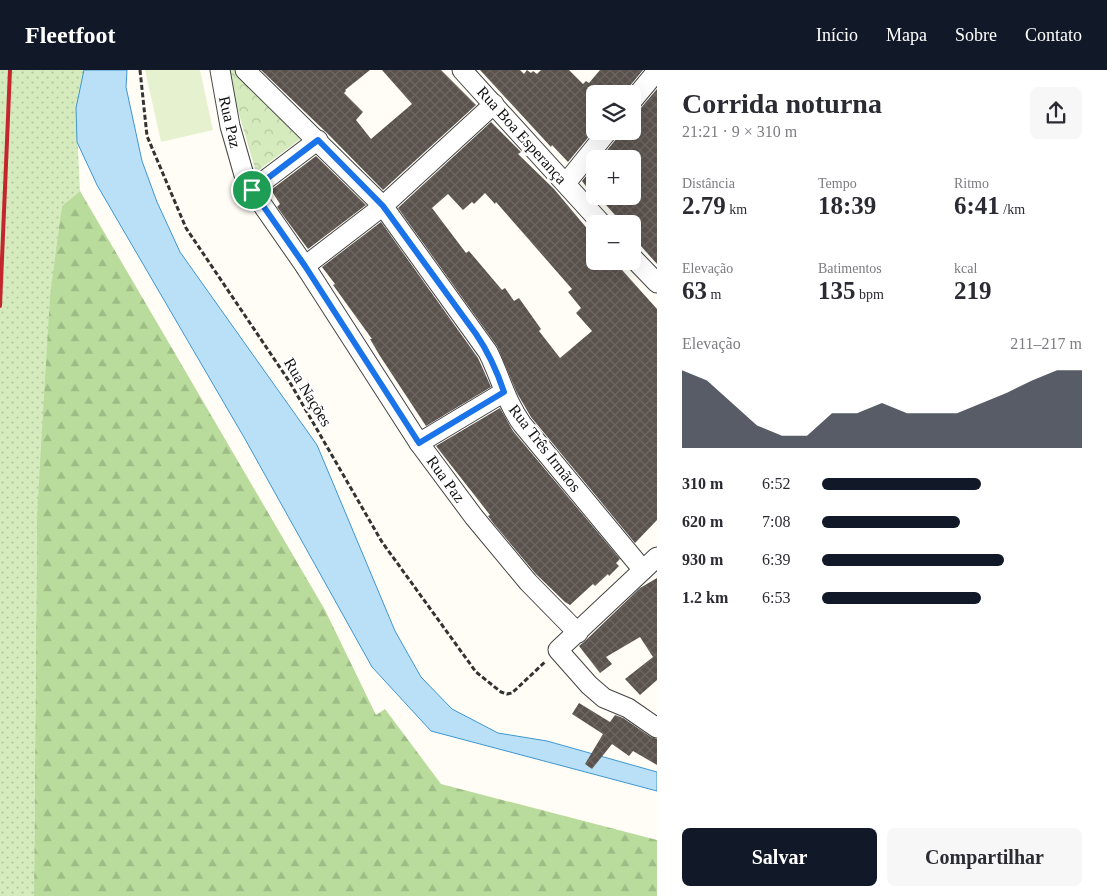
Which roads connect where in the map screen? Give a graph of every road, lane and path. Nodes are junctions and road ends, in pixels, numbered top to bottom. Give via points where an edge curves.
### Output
1 (140, 70) edge
2 (220, 70) edge
3 (245, 70) edge
4 (462, 70) edge
5 (657, 71) edge
6 (641, 90) edge
7 (494, 104) junction
8 (318, 140) junction
9 (601, 140) edge
10 (566, 183) junction
11 (252, 190) junction
12 (383, 206) junction
13 (594, 215) edge
14 (305, 266) junction
15 (641, 266) edge
16 (657, 283) edge
17 (504, 392) junction
18 (419, 443) junction
19 (657, 557) edge
20 (643, 570) junction
21 (578, 633) junction
22 (558, 650) junction
23 (657, 728) edge

1 - 22 path, Rua Nações via 147,136 186,228 288,381 382,542 476,672 501,692 512,693
2 - 11 street, Rua Paz via 230,126 244,175
3 - 8 street, Rua Três Irmãos
4 - 7 street, Rua Boa Esperança
5 - 6 street
7 - 10 street, Rua Boa Esperança
7 - 12 street
8 - 11 street
8 - 12 street, Rua Três Irmãos
9 - 10 street
10 - 13 street, Rua Boa Esperança
11 - 14 street, Rua Paz
12 - 14 street
12 - 17 street, Rua Três Irmãos via 488,352
14 - 18 street, Rua Paz
15 - 16 street
17 - 18 street
17 - 20 street, Rua Três Irmãos via 522,424
18 - 21 street, Rua Paz via 528,582
19 - 20 street
20 - 21 street
21 - 22 street
22 - 23 street via 604,698 628,708

